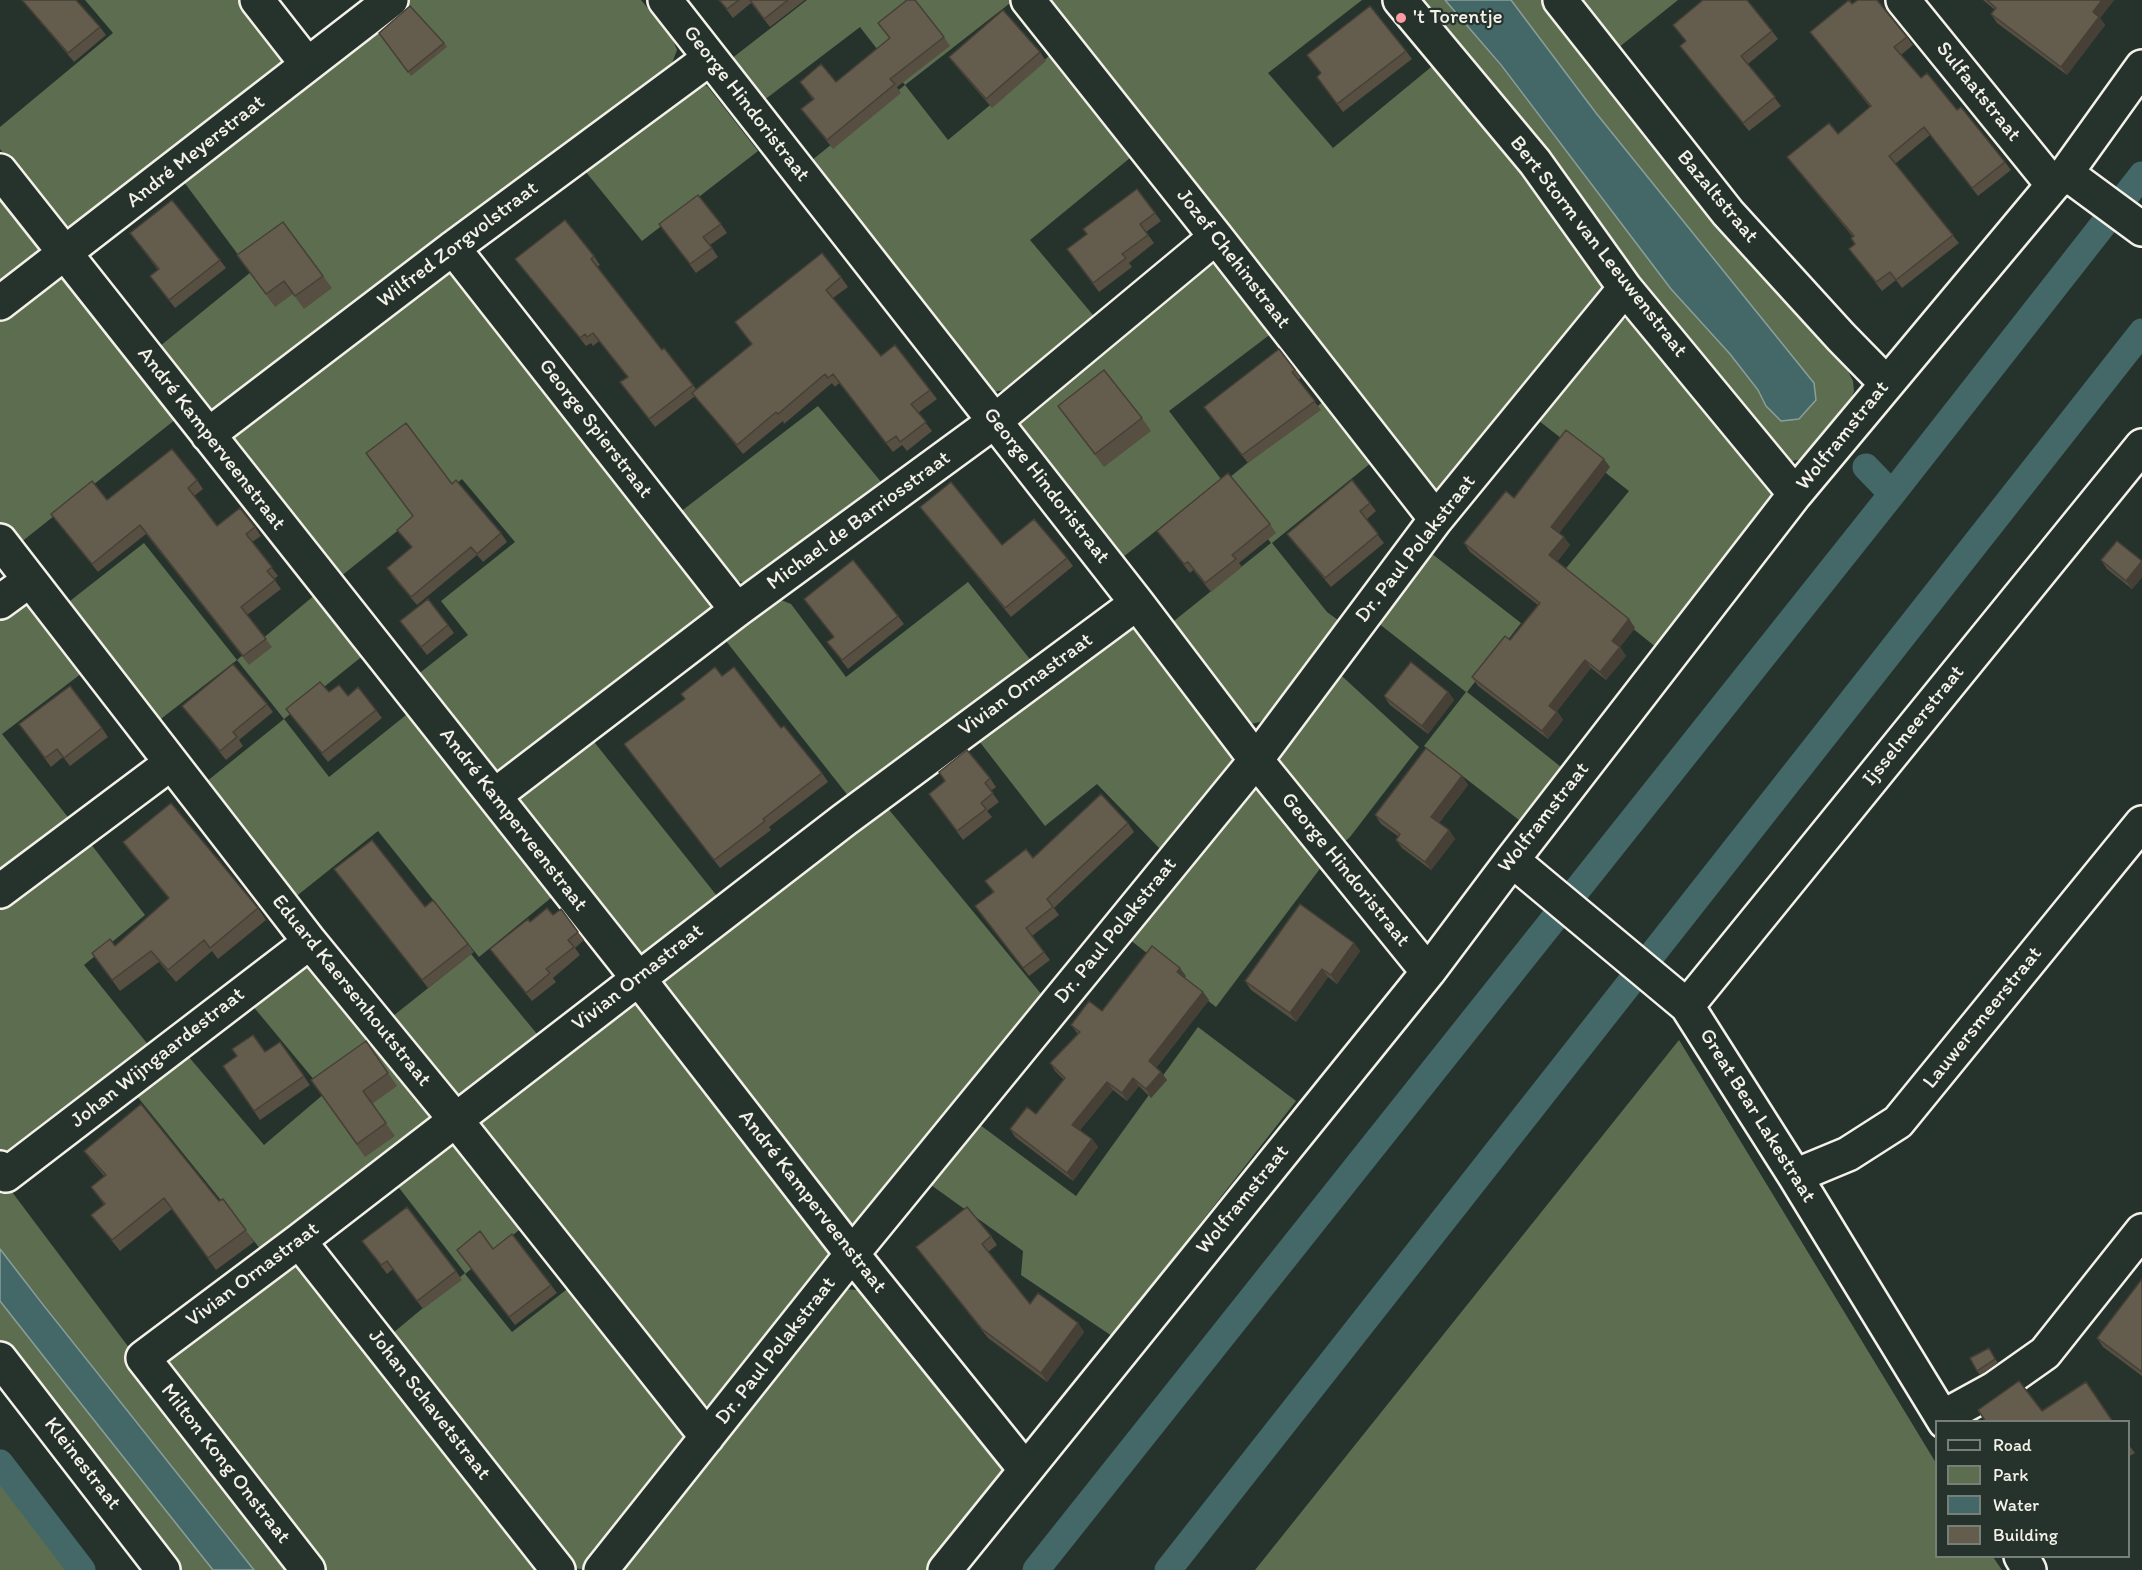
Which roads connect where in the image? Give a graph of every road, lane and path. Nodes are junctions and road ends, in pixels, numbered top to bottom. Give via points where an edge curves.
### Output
1 (257, 0) edge
2 (391, 0) edge
3 (665, 0) edge
4 (1028, 0) edge
5 (1400, 0) edge
6 (1560, 0) edge
7 (1903, 0) edge
8 (710, 58) junction
9 (307, 64) junction
10 (2142, 67) edge
11 (0, 171) edge
12 (2065, 179) junction
13 (2142, 229) edge
14 (1216, 237) junction
15 (453, 248) junction
16 (65, 254) junction
17 (1625, 288) junction
18 (0, 303) edge
19 (1886, 383) junction
20 (995, 421) junction
21 (208, 435) junction
22 (2142, 446) edge
23 (1795, 495) junction
24 (1436, 519) junction
25 (0, 541) edge
26 (30, 580) junction
27 (0, 602) edge
28 (1137, 603) junction
29 (737, 610) junction
30 (1256, 760) junction
31 (171, 763) junction
32 (494, 796) junction
33 (2142, 823) edge
34 (1520, 866) junction
35 (0, 891) edge
36 (310, 942) junction
37 (1428, 972) junction
38 (638, 978) junction
39 (1687, 1006) junction
40 (455, 1119) junction
41 (3, 1172) edge
42 (1795, 1176) junction
43 (2142, 1231) edge
44 (299, 1240) junction
45 (852, 1254) junction
46 (143, 1358) joint
47 (0, 1359) edge
48 (1944, 1419) edge
49 (707, 1437) junction
50 (1025, 1469) junction
51 (164, 1570) edge
52 (308, 1570) edge
53 (558, 1570) edge
54 (601, 1570) edge
55 (945, 1570) edge

1 - 9 street
2 - 9 street, André Meyerstraat
3 - 8 street, George Hindoristraat
4 - 14 street, Jozef Chehinstraat
5 - 17 street, Bert Storm van Leeuwenstraat via 1534,162
6 - 19 street, Bazaltstraat via 1728,213
7 - 12 street, Sulfaatstraat
8 - 15 street, Wilfred Zorgvolstraat
8 - 20 street, George Hindoristraat
9 - 16 street, André Meyerstraat
10 - 12 street, Wolframstraat
11 - 16 street, André Kamperveenstraat
12 - 13 street, Sulfaatstraat
12 - 19 street, Wolframstraat
14 - 20 street, Michael de Barriosstraat
14 - 24 street, Jozef Chehinstraat
15 - 21 street, Wilfred Zorgvolstraat
15 - 29 street, George Spierstraat
16 - 18 street, André Meyerstraat
16 - 21 street, André Kamperveenstraat
17 - 23 street, Bert Storm van Leeuwenstraat
17 - 24 street, Dr. Paul Polakstraat
19 - 23 street, Wolframstraat
20 - 28 street, George Hindoristraat
20 - 29 street, Michael de Barriosstraat
21 - 32 street, André Kamperveenstraat
22 - 39 street, Ijsselmeerstraat
23 - 34 street, Wolframstraat
24 - 30 street, Dr. Paul Polakstraat
25 - 26 street, Eduard Kaersenhoutstraat
26 - 27 street
26 - 31 street, Eduard Kaersenhoutstraat
28 - 30 street, George Hindoristraat
28 - 38 street, Vivian Ornastraat via 844,819
29 - 32 street, Michael de Barriosstraat
30 - 37 street, George Hindoristraat
30 - 45 street, Dr. Paul Polakstraat
31 - 35 street
31 - 36 street, Eduard Kaersenhoutstraat
32 - 38 street, André Kamperveenstraat
33 - 42 street, Lauwersmeerstraat via 1898,1122 1848,1154
34 - 37 street, Wolframstraat
34 - 39 street, Great Bear Lakestraat
36 - 40 street, Eduard Kaersenhoutstraat
36 - 41 street, Johan Wijngaardestraat
37 - 50 street, Wolframstraat
38 - 40 street, Vivian Ornastraat
38 - 45 street, André Kamperveenstraat
39 - 42 street, Great Bear Lakestraat
40 - 44 street, Vivian Ornastraat
40 - 49 street, Eduard Kaersenhoutstraat
42 - 48 street, Great Bear Lakestraat
43 - 48 street via 2045,1353
44 - 46 street, Vivian Ornastraat
44 - 53 street, Johan Schavetstraat
45 - 49 street, Dr. Paul Polakstraat
45 - 50 street, André Kamperveenstraat
46 - 52 street, Milton Kong Onstraat
47 - 51 street, Kleinestraat
49 - 54 street, Dr. Paul Polakstraat
50 - 55 street, Wolframstraat

